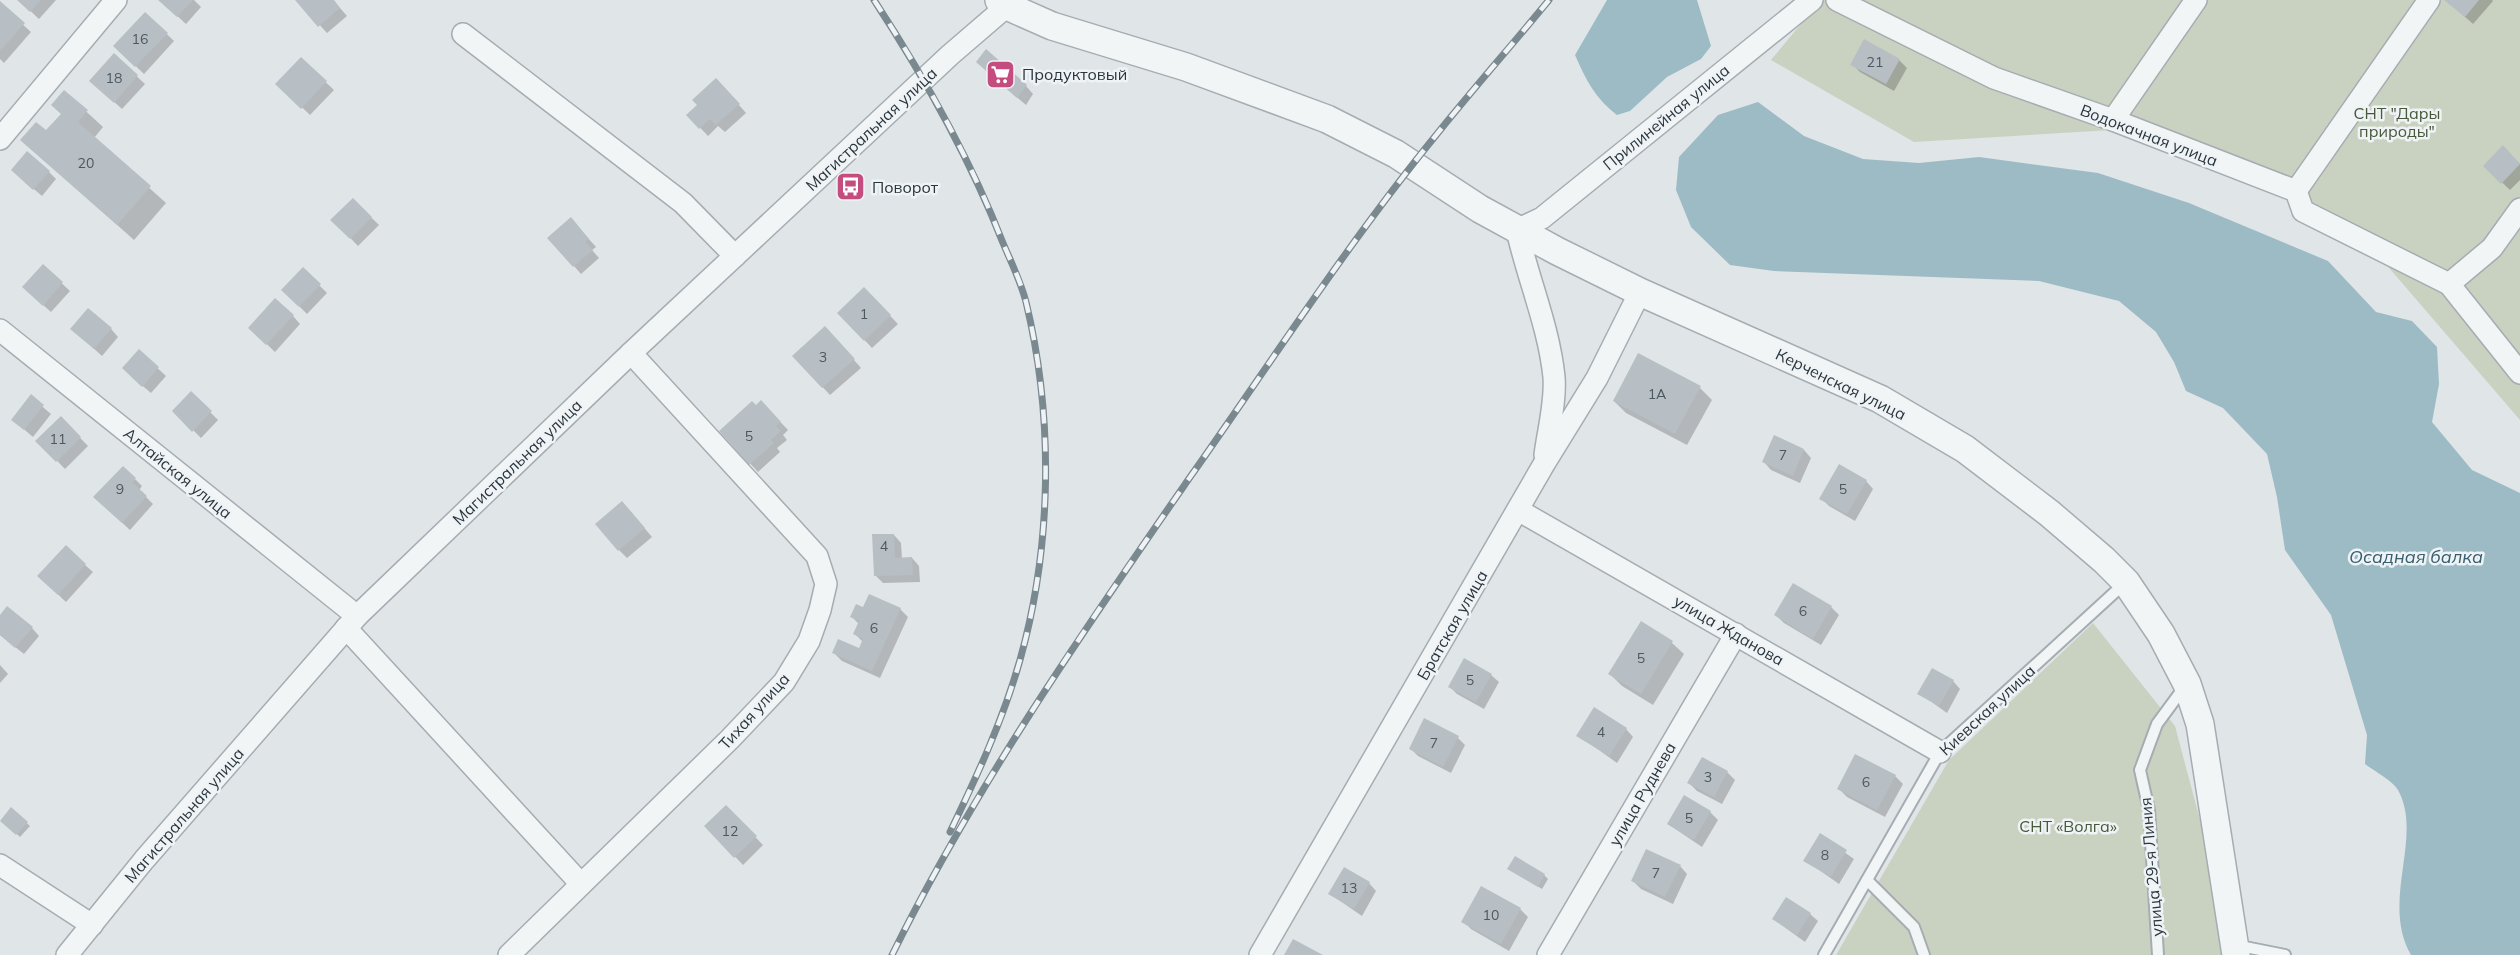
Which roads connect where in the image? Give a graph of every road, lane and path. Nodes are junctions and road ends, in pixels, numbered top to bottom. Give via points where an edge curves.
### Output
1 (116, 0) edge
2 (1812, 0) edge
3 (1837, 0) edge
4 (2196, 0) edge
5 (2429, 0) edge
6 (1007, 2) edge
7 (463, 34) dead end
8 (2113, 120) junction
9 (0, 139) edge
10 (2296, 190) junction
11 (2520, 209) edge
12 (1517, 230) junction
13 (735, 256) junction
14 (2449, 284) junction
15 (1640, 292) junction
16 (0, 330) edge
17 (631, 353) junction
18 (2520, 373) edge
19 (1544, 464) junction
20 (1518, 510) junction
21 (2126, 582) junction
22 (351, 622) junction
23 (1736, 634) junction
24 (2187, 684) junction
25 (1940, 752) junction
26 (0, 864) edge
27 (1867, 880) junction
28 (581, 884) junction
29 (92, 926) junction
30 (2236, 950) edge
31 (67, 955) edge
32 (509, 955) edge
33 (1260, 955) edge
34 (1548, 955) edge
35 (1824, 955) edge
36 (1924, 955) edge
37 (2158, 955) edge
38 (2285, 955) edge

1 - 9 street
2 - 12 street, Прилинейная улица via 1542,219
3 - 8 street, Водокачная улица via 1994,78
4 - 8 street
5 - 10 street
6 - 12 street, Керченская улица via 1062,30 1186,67 1327,119 1396,154
6 - 13 street, Магистральная улица
7 - 13 street via 683,203
8 - 10 street, Водокачная улица
10 - 14 street via 2303,211
11 - 14 street via 2492,248
12 - 15 street, Керченская улица
12 - 19 street via 1546,329 1554,380
13 - 17 street, Магистральная улица
14 - 18 street
15 - 19 street, Братская улица via 1597,378
15 - 21 street, Керченская улица via 1880,399 1965,449 2049,513
16 - 22 street, Алтайская улица
17 - 22 street, Магистральная улица
17 - 28 street, Тихая улица via 817,556 826,584 809,641 784,682
19 - 20 street, Братская улица
20 - 23 street, улица Жданова
20 - 33 street, Братская улица
21 - 24 street, Керченская улица via 2161,634
21 - 25 lane, Киевская улица
22 - 28 street, Алтайская улица
22 - 29 street, Магистральная улица via 144,860
23 - 25 street, улица Жданова
23 - 34 street, улица Руднева
24 - 30 street, Керченская улица via 2200,724
24 - 37 lane, улица 29-я Линия via 2157,724 2140,770 2149,810
25 - 27 lane, Киевская улица
26 - 29 street
27 - 35 lane, Киевская улица
27 - 36 lane via 1914,927
28 - 32 street, Тихая улица
29 - 31 street, Магистральная улица
30 - 38 lane

